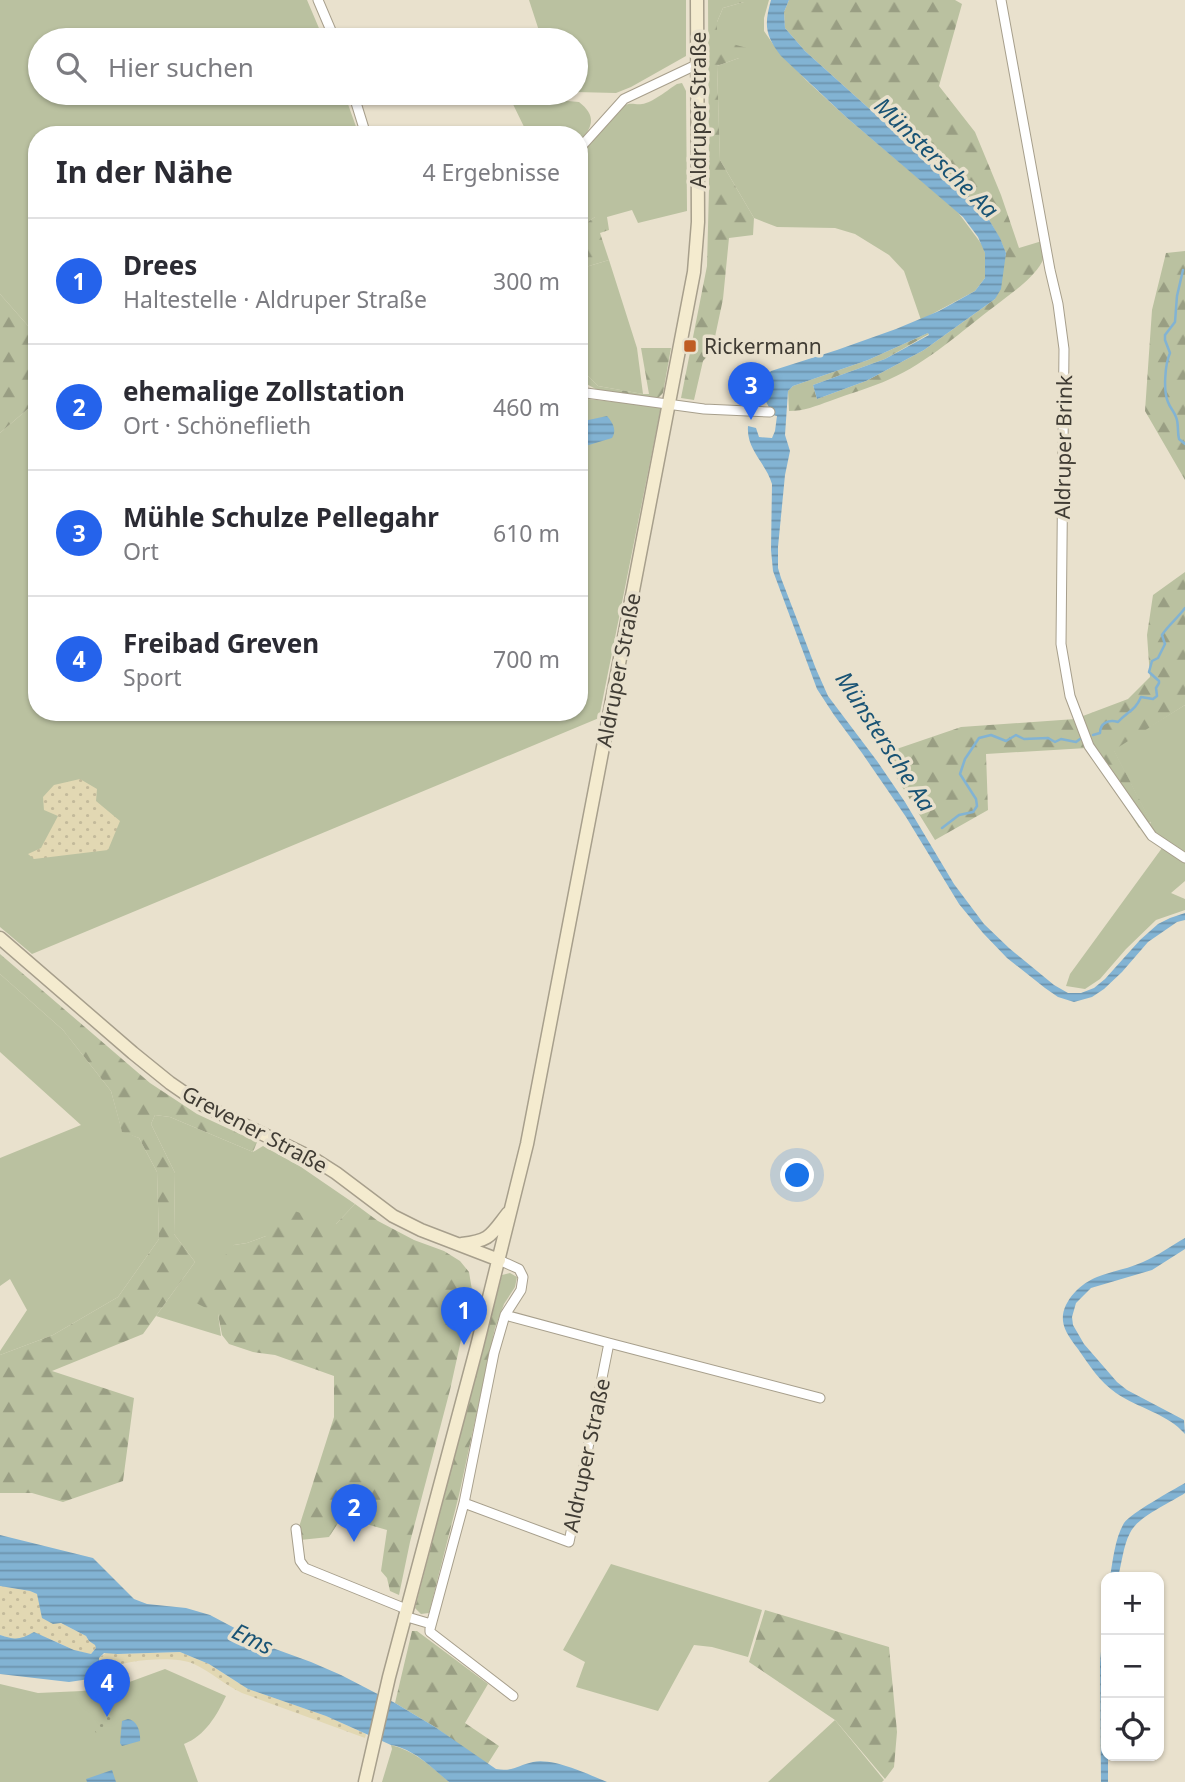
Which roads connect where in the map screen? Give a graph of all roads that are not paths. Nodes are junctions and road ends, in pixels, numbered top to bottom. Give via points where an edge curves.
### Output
1 (318, 0) edge
2 (697, 0) edge
3 (1001, 0) edge
4 (330, 28) edge
5 (698, 64) junction
6 (357, 105) edge
7 (363, 126) edge
8 (588, 139) edge
9 (588, 391) edge
10 (669, 405) junction
11 (770, 412) dead end
12 (1185, 858) edge
13 (0, 938) edge
14 (512, 1208) junction
15 (458, 1244) junction
16 (499, 1260) junction
17 (505, 1315) junction
18 (610, 1343) junction
19 (820, 1398) dead end
20 (464, 1503) junction
21 (296, 1530) dead end
22 (405, 1612) junction
23 (431, 1624) junction
24 (513, 1696) dead end
25 (365, 1782) edge

1 - 4 street
2 - 5 main road, Aldruper Straße
3 - 12 street, Aldruper Brink via 1064,349 1061,644 1070,696 1089,746 1152,836
5 - 8 street via 624,99
5 - 10 main road, Aldruper Straße via 697,246
6 - 7 street
9 - 10 street
10 - 11 street
10 - 14 main road, Aldruper Straße
13 - 15 main road, Grevener Straße via 185,1093 314,1159 393,1216
14 - 15 main road via 490,1237
14 - 16 main road, Aldruper Straße
15 - 16 main road, Grevener Straße
16 - 17 street via 519,1269 523,1277 521,1290
16 - 22 main road, Aldruper Straße
17 - 18 street
17 - 20 street
18 - 19 street
18 - 20 street, Aldruper Straße via 569,1542
20 - 23 street
21 - 22 street via 305,1569
22 - 23 street
22 - 25 main road, Aldruper Straße
23 - 24 street via 430,1632

